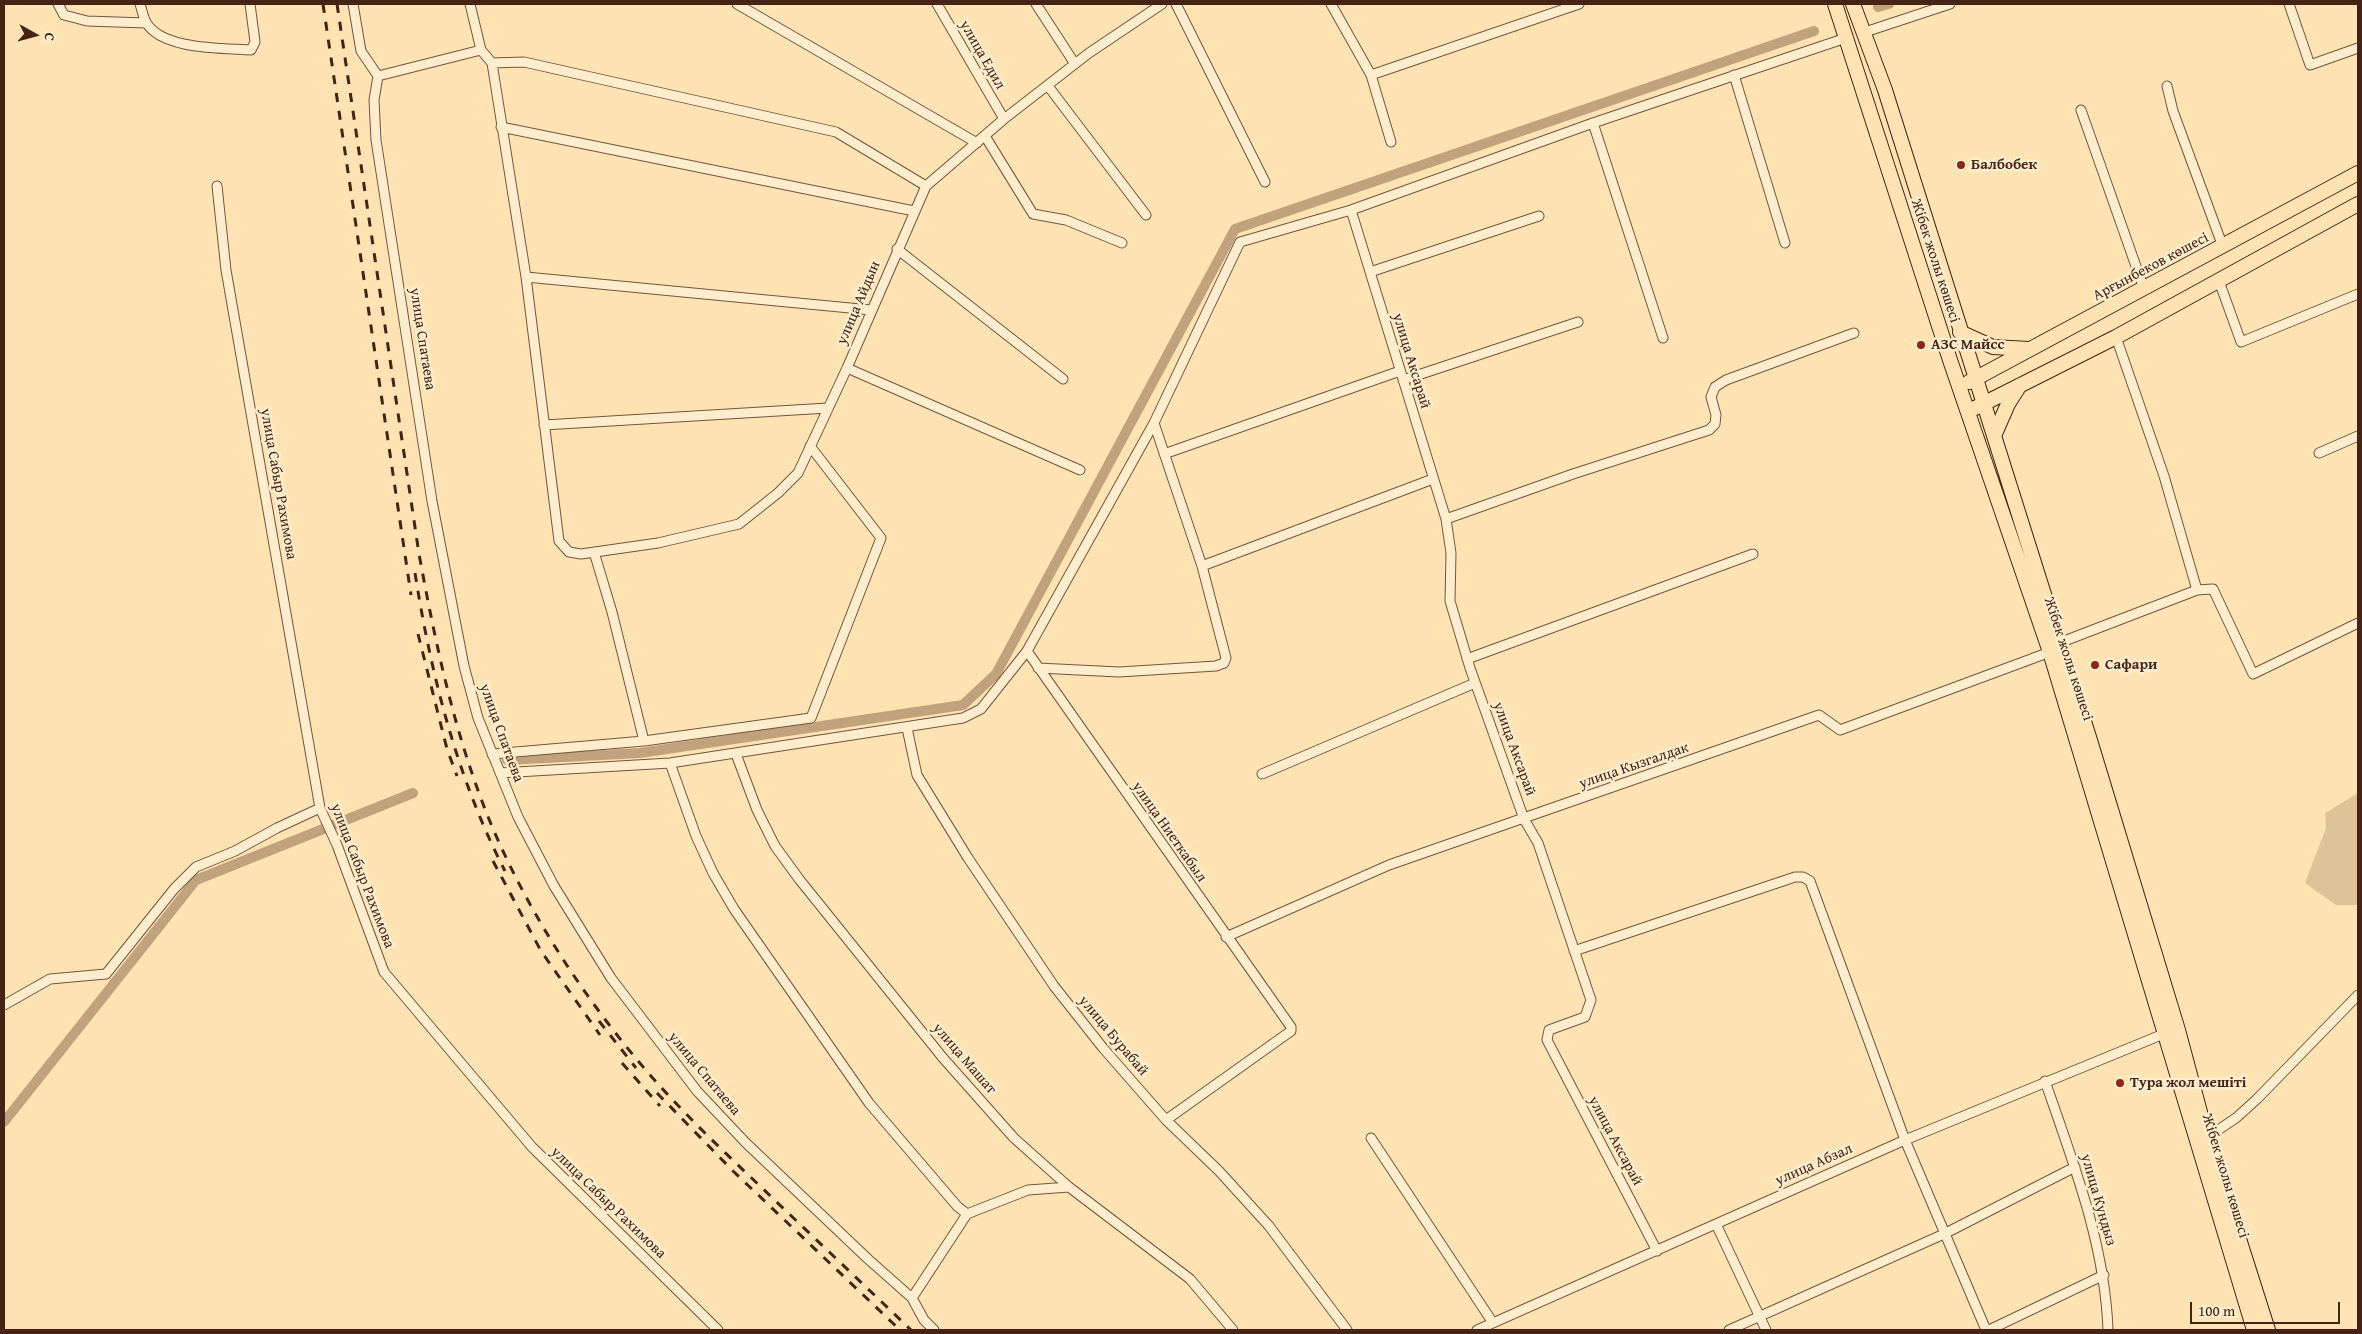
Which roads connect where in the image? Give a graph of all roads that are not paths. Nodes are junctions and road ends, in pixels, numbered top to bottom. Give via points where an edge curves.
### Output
1 (58, 4) edge
2 (140, 4) edge
3 (250, 4) edge
4 (353, 4) edge
5 (470, 4) edge
6 (737, 4) edge
7 (937, 4) edge
8 (1036, 4) edge
9 (1161, 4) edge
10 (1176, 4) edge
11 (1331, 4) edge
12 (1578, 4) edge
13 (1835, 4) edge
14 (1853, 4) edge
15 (1950, 4) edge
16 (2289, 4) edge
17 (146, 23) junction
18 (1862, 33) junction
19 (1846, 38) junction
20 (2358, 48) edge
21 (481, 50) junction
22 (492, 63) junction
23 (1075, 64) junction
24 (1371, 75) junction
25 (1734, 75) junction
26 (378, 76) junction
27 (1048, 86) junction
28 (2167, 86) dead end
29 (2081, 110) dead end
30 (1004, 120) junction
31 (1593, 123) junction
32 (501, 127) junction
33 (985, 136) junction
34 (1391, 142) dead end
35 (977, 143) junction
36 (2358, 173) edge
37 (1264, 182) dead end
38 (217, 186) dead end
39 (926, 186) junction
40 (2358, 204) edge
41 (1351, 210) junction
42 (914, 212) junction
43 (1146, 215) dead end
44 (1539, 216) dead end
45 (1122, 243) dead end
46 (1785, 243) dead end
47 (2223, 247) junction
48 (897, 249) junction
49 (1370, 272) junction
50 (526, 277) junction
51 (2219, 281) junction
52 (2144, 289) junction
53 (2358, 294) edge
54 (871, 310) junction
55 (1578, 322) dead end
56 (1960, 332) junction
57 (1854, 333) dead end
58 (2116, 337) junction
59 (1663, 338) dead end
60 (2032, 348) junction
61 (847, 368) junction
62 (1400, 371) junction
63 (1063, 379) dead end
64 (1976, 379) junction
65 (1403, 380) junction
66 (2020, 385) junction
67 (1959, 388) junction
68 (1983, 404) junction
69 (828, 408) junction
70 (1967, 411) junction
71 (1154, 422) junction
72 (544, 426) junction
73 (1994, 436) junction
74 (2358, 436) edge
75 (810, 446) junction
76 (2319, 453) dead end
77 (1164, 454) junction
78 (1080, 470) dead end
79 (1433, 479) junction
80 (1446, 519) junction
81 (594, 552) junction
82 (1754, 554) dead end
83 (1202, 566) junction
84 (2197, 590) junction
85 (2358, 623) edge
86 (2055, 647) junction
87 (1027, 652) junction
88 (1467, 659) junction
89 (1038, 668) junction
90 (1475, 683) junction
91 (907, 728) junction
92 (644, 742) junction
93 (492, 754) junction
94 (736, 754) junction
95 (670, 763) junction
96 (500, 773) junction
97 (1262, 774) dead end
98 (320, 808) junction
99 (1524, 819) junction
100 (1226, 937) junction
101 (1574, 951) junction
102 (2358, 995) edge
103 (4, 1005) edge
104 (2166, 1033) junction
105 (2045, 1081) junction
106 (1166, 1120) junction
107 (1371, 1138) dead end
108 (1905, 1140) junction
109 (2203, 1140) junction
110 (2075, 1167) junction
111 (1069, 1187) junction
112 (967, 1214) junction
113 (1716, 1224) junction
114 (1944, 1234) junction
115 (1657, 1250) junction
116 (2104, 1275) junction
117 (912, 1298) junction
118 (1760, 1316) junction
119 (1493, 1323) junction
120 (718, 1330) edge
121 (934, 1330) edge
122 (1233, 1330) edge
123 (1347, 1330) edge
124 (1476, 1330) edge
125 (1729, 1330) edge
126 (1766, 1330) edge
127 (1988, 1330) edge
128 (2108, 1330) edge
129 (2254, 1330) edge
130 (2268, 1330) edge

1 - 17 street via 64,15 87,21
2 - 17 street
3 - 17 street via 255,42 250,50 183,46 157,33
4 - 26 street via 361,51
5 - 21 street
6 - 35 street
7 - 30 street, улица Едил
8 - 23 street
9 - 23 street, улица Айдын
10 - 37 street
11 - 24 street
12 - 24 street
13 - 19 main road, Жібек жолы көшесі
14 - 18 main road, Жібек жолы көшесі
15 - 18 street
16 - 20 street via 2310,65
18 - 56 main road, Жібек жолы көшесі via 1885,90
19 - 25 street
19 - 67 main road, Жібек жолы көшесі
21 - 22 street
21 - 26 street
22 - 32 street
22 - 39 street via 524,62 836,132
23 - 27 street, улица Айдын
24 - 34 street
25 - 31 street
25 - 46 street
26 - 93 street, улица Спатаева via 374,100 376,140 432,501 464,666
27 - 30 street, улица Айдын
27 - 43 street
28 - 47 street
29 - 52 street
30 - 33 street, улица Айдын
31 - 41 street
31 - 59 street
32 - 42 street
32 - 50 street
33 - 35 street, улица Айдын
33 - 45 street via 1033,214 1066,220
35 - 39 street, улица Айдын
36 - 47 main road, Арғынбеков көшесі
38 - 98 street, улица Сабыр Рахимова via 226,270
39 - 42 street, улица Айдын
40 - 51 main road
41 - 49 street, улица Аксарай
41 - 71 street via 1240,242
42 - 48 street, улица Айдын
44 - 49 street
47 - 52 main road, Арғынбеков көшесі
48 - 54 street, улица Айдын
48 - 63 street
49 - 62 street, улица Аксарай
50 - 54 street
50 - 72 street
51 - 53 street via 2241,342
51 - 58 main road
52 - 60 main road, Арғынбеков көшесі
54 - 61 street, улица Айдын
55 - 65 street
56 - 60 main road via 1993,347
56 - 64 main road, Жібек жолы көшесі
57 - 80 street via 1726,380 1715,388 1711,397 1716,415 1715,424 1709,430
58 - 66 main road
58 - 84 street via 2164,476
60 - 64 main road, Арғынбеков көшесі
61 - 69 street, улица Айдын
61 - 78 street
62 - 65 street, улица Аксарай
62 - 77 street
64 - 67 main road, Арғынбеков көшесі
64 - 68 main road, Жібек жолы көшесі
65 - 79 street, улица Аксарай
66 - 68 main road
66 - 73 main road
67 - 70 main road, Жібек жолы көшесі
68 - 70 main road
68 - 73 main road, Жібек жолы көшесі
69 - 72 street
69 - 75 street, улица Айдын
70 - 86 main road, Жібек жолы көшесі
71 - 77 street
71 - 87 street
72 - 81 street, улица Айдын via 559,541 569,552
73 - 86 main road, Жібек жолы көшесі
74 - 76 street
75 - 81 street, улица Айдын via 798,472 778,493 739,524 658,543
75 - 92 street via 881,538 811,718
77 - 83 street
79 - 80 street, улица Аксарай
79 - 83 street
80 - 88 street, улица Аксарай via 1451,553 1450,601
81 - 92 street
82 - 88 street
83 - 89 street via 1226,658 1224,663 1119,672
84 - 85 street via 2214,589 2253,674
84 - 86 street
86 - 99 street, улица Кызгалдак via 1840,730 1819,715
86 - 104 main road, Жібек жолы көшесі
86 - 109 main road, Жібек жолы көшесі via 2178,1030
87 - 89 street, улица Ниеткабыл
87 - 91 street via 981,709 963,718
88 - 90 street, улица Аксарай
89 - 100 street, улица Ниеткабыл
90 - 97 street
90 - 99 street, улица Аксарай
91 - 94 street
91 - 106 street, улица Бурабай via 917,775 968,858 1054,986
92 - 93 street
93 - 96 street, улица Спатаева
94 - 95 street
94 - 111 street, улица Машат via 757,810 775,846 798,879 943,1058 1014,1138
95 - 96 street
95 - 112 street via 699,843 734,909 869,1104
96 - 117 street, улица Спатаева via 518,817 554,886 610,978 657,1040 746,1143
98 - 103 street via 196,867 174,889 106,974 50,979
98 - 120 street, улица Сабыр Рахимова via 384,972 532,1147
99 - 100 street, улица Кызгалдак via 1390,865
99 - 101 street, улица Аксарай via 1538,843
100 - 106 street, улица Ниеткабыл via 1291,1031
101 - 108 street via 1803,876 1810,881
101 - 115 street, улица Аксарай via 1590,1000 1589,1008 1585,1017 1549,1030 1547,1040
102 - 109 street via 2257,1099
104 - 105 street, улица Абзал
104 - 109 main road, Жібек жолы көшесі
105 - 108 street, улица Абзал
105 - 110 street, улица Кундыз
106 - 123 street, улица Бурабай via 1269,1226
107 - 119 street
108 - 113 street, улица Абзал
108 - 114 street
109 - 129 main road, Жібек жолы көшесі
109 - 130 main road, Жібек жолы көшесі
110 - 114 street
110 - 116 street, улица Кундыз
111 - 112 street via 1028,1190
111 - 122 street, улица Машат via 1190,1279
112 - 117 street
113 - 115 street, улица Абзал
113 - 118 street
114 - 118 street
114 - 127 street
115 - 119 street, улица Абзал
116 - 127 street
116 - 128 street, улица Кундыз
117 - 121 street, улица Спатаева via 924,1320
118 - 125 street
118 - 126 street
119 - 124 street, улица Абзал

